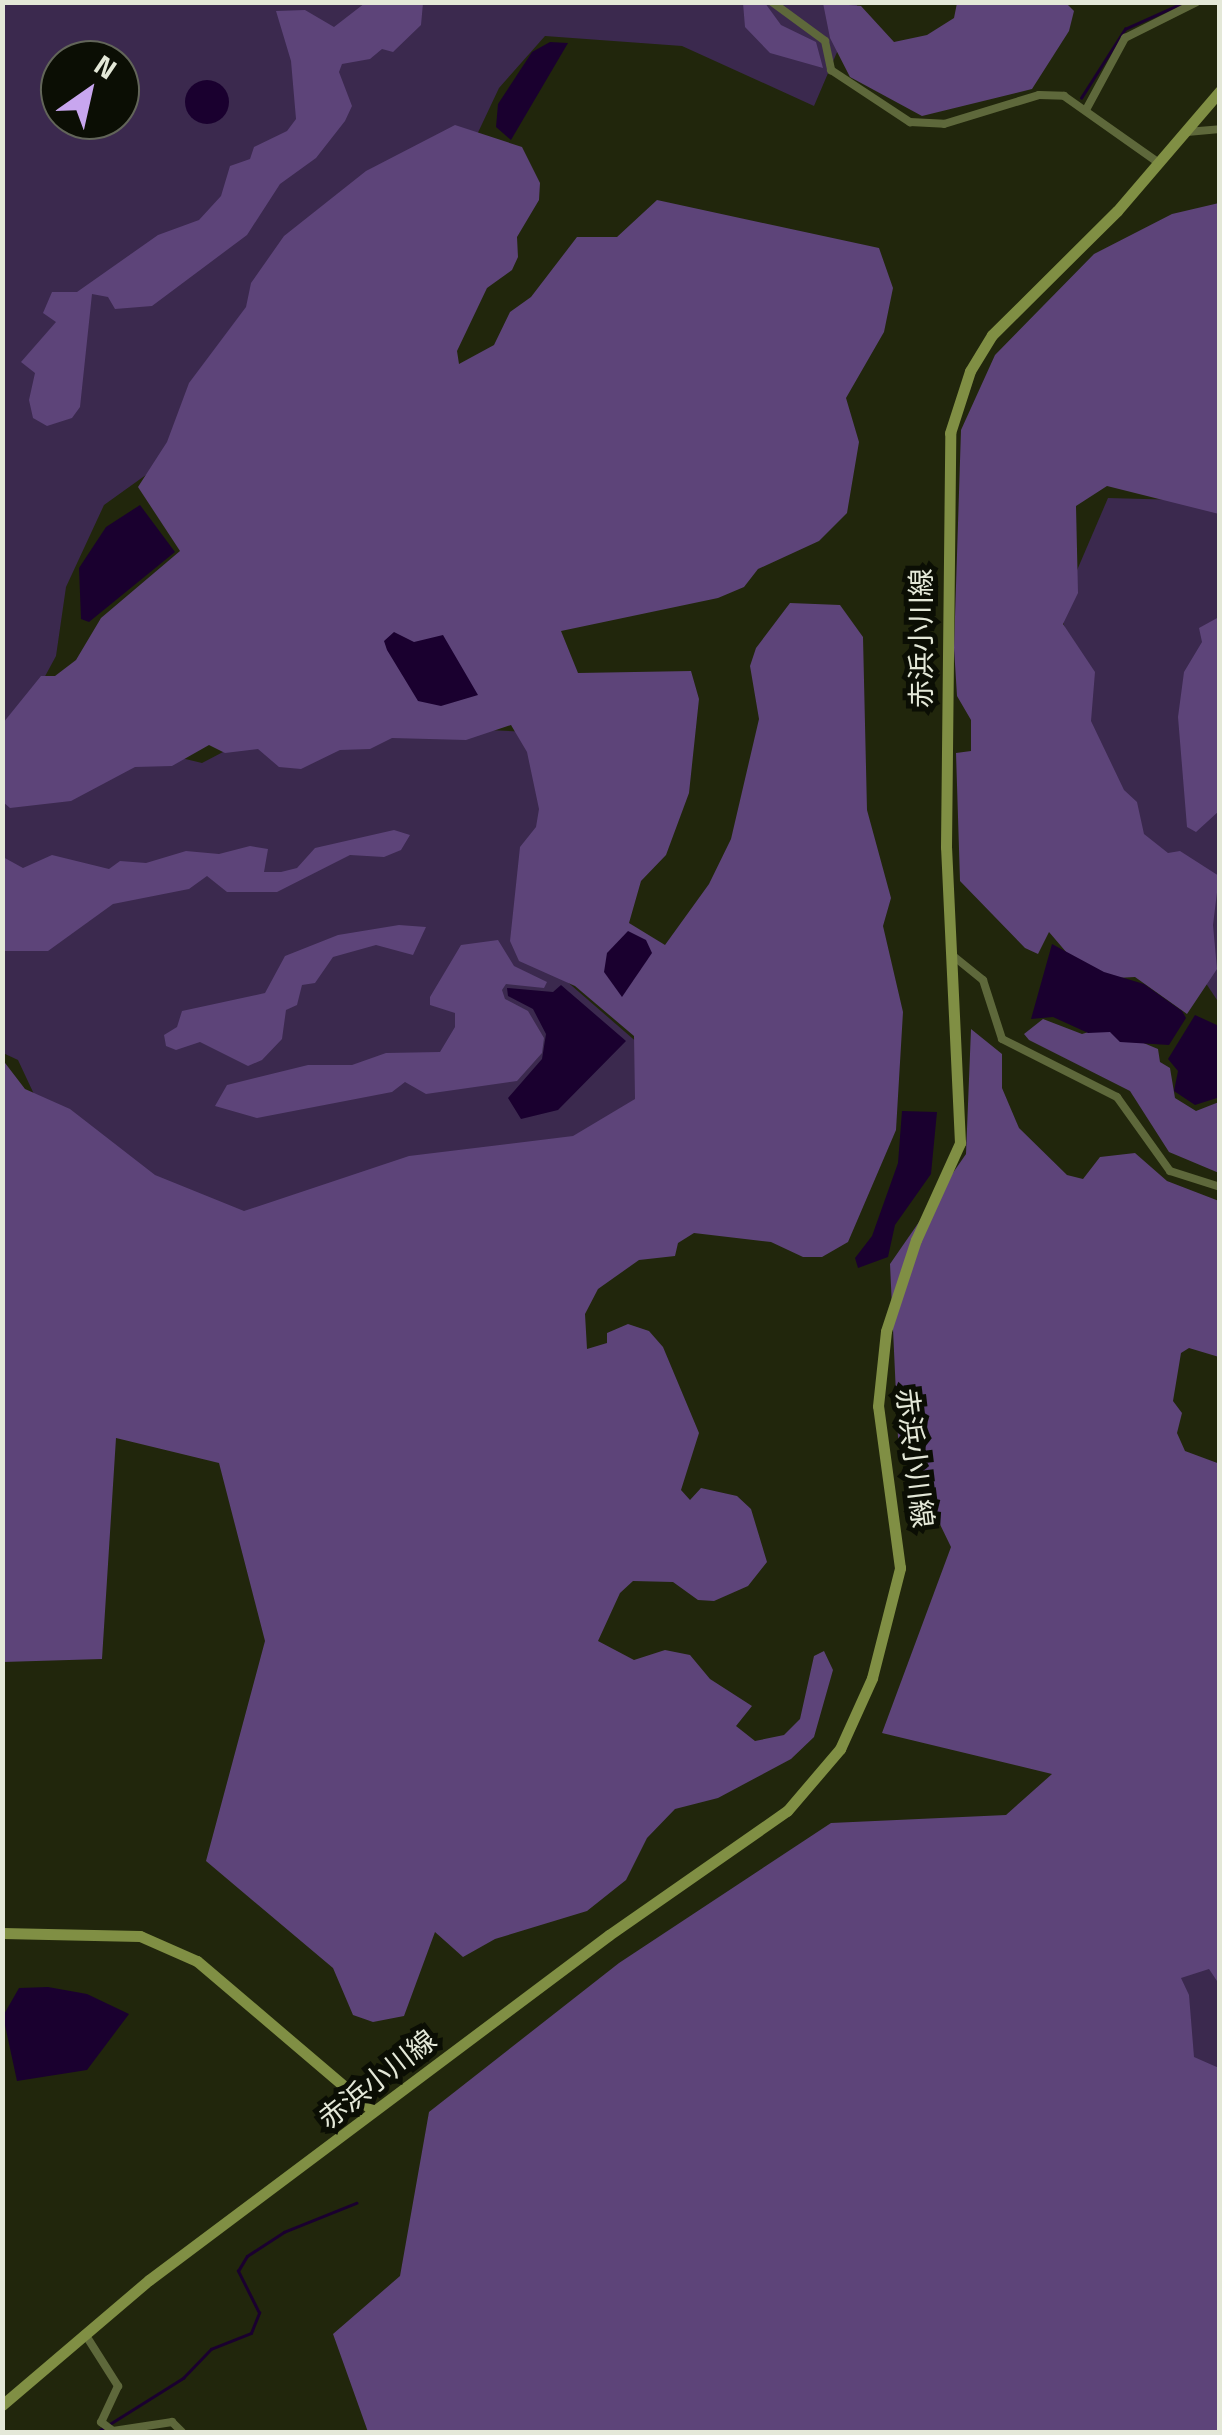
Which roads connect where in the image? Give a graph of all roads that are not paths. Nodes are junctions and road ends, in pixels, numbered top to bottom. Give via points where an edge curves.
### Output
1 (772, 2) edge
2 (1197, 2) edge
3 (1220, 92) edge
4 (1086, 108) junction
5 (1220, 128) edge
6 (1187, 132) junction
7 (1160, 163) junction
8 (952, 955) junction
9 (1220, 1187) edge
10 (2, 1933) edge
11 (373, 2111) junction
12 (84, 2330) junction
13 (2, 2405) edge
14 (182, 2432) edge

1 - 4 street via 825,41 831,70 910,122 944,124 1038,96 1064,96
2 - 4 street via 1124,38
3 - 6 main road, 赤浜小川線
4 - 7 street
5 - 6 street
6 - 7 main road, 赤浜小川線
7 - 8 main road, 赤浜小川線 via 992,336 957,402 947,491
8 - 9 street via 983,980 1002,1039 1117,1097 1170,1171
8 - 11 main road, 赤浜小川線 via 960,1144 900,1285 880,1373 878,1406 900,1539 898,1583 872,1678 840,1749 787,1811
10 - 11 main road via 140,1936 197,1962
11 - 12 main road, 赤浜小川線
12 - 13 main road, 赤浜小川線
12 - 14 street via 86,2343 118,2386 101,2422 112,2431 172,2422

